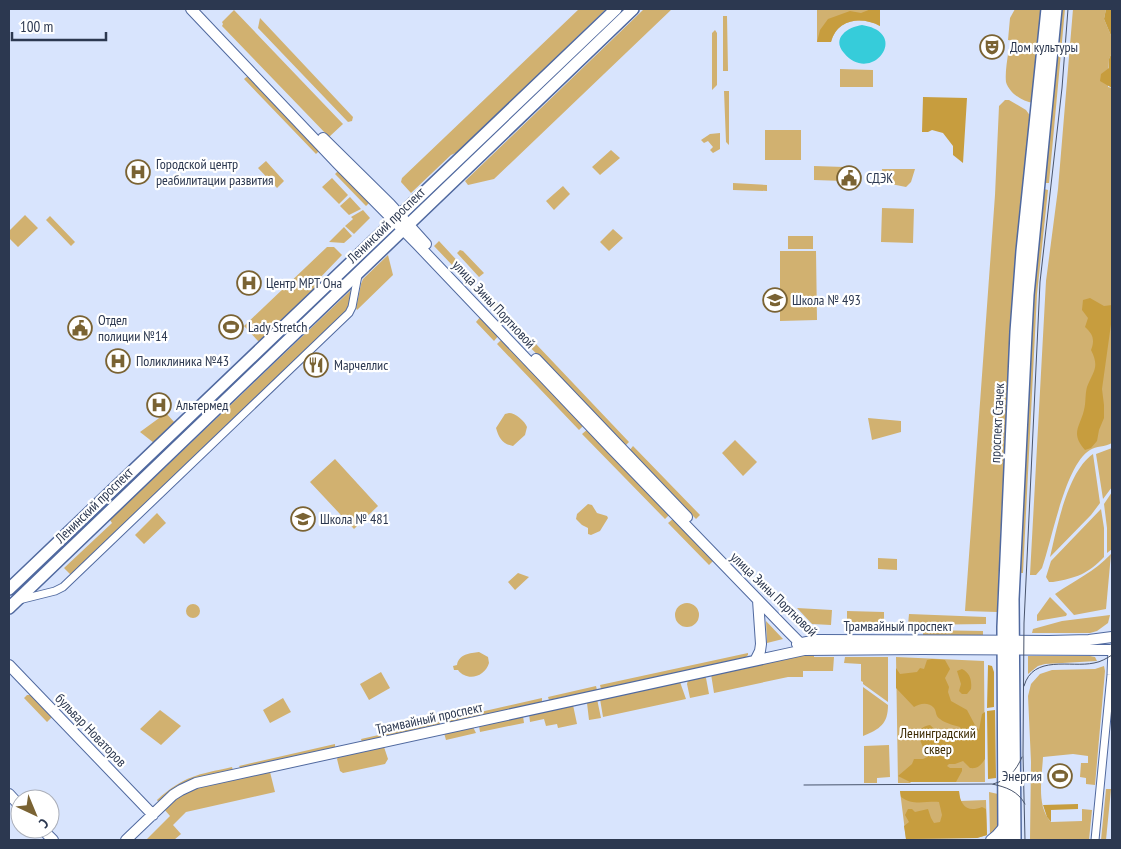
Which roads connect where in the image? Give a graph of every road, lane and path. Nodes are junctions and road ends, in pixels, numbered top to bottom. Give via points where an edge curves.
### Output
1 (191, 9) edge
2 (200, 9) edge
3 (616, 9) edge
4 (633, 9) edge
5 (1047, 9) edge
6 (1056, 9) edge
7 (396, 217) junction
8 (406, 227) junction
9 (358, 272) junction
10 (9, 589) edge
11 (758, 600) junction
12 (12, 604) edge
13 (1112, 637) edge
14 (805, 644) junction
15 (1008, 645) junction
16 (1112, 649) edge
17 (756, 659) junction
18 (9, 665) edge
19 (153, 815) junction
20 (1004, 827) junction
21 (126, 840) edge
22 (990, 840) edge
23 (1004, 840) edge
24 (1015, 840) edge
25 (1095, 840) edge

1 - 7 main road, улица Зины Портновой
2 - 7 main road, улица Зины Портновой
3 - 7 main road, Ленинский проспект
4 - 8 main road, Ленинский проспект
5 - 15 main road, проспект Стачек via 1018,294
6 - 15 main road, проспект Стачек via 1028,295 1014,589
7 - 8 main road, улица Зины Портновой
7 - 10 main road, Ленинский проспект
8 - 9 main road, Ленинский проспект
8 - 11 main road, улица Зины Портновой
8 - 14 main road, улица Зины Портновой
9 - 12 main road, Ленинский проспект
9 - 12 street via 349,313 290,371 63,586 55,592
11 - 14 main road, улица Зины Портновой
11 - 17 main road via 761,644
13 - 15 main road
14 - 15 main road, Трамвайный проспект
14 - 17 main road, Трамвайный проспект
15 - 16 main road
15 - 20 main road, проспект Стачек
15 - 24 main road, проспект Стачек
16 - 25 street
17 - 19 main road, Трамвайный проспект via 196,783 173,795
18 - 19 main road, бульвар Новаторов
19 - 21 main road, Трамвайный проспект
20 - 22 main road
20 - 23 main road, проспект Стачек

